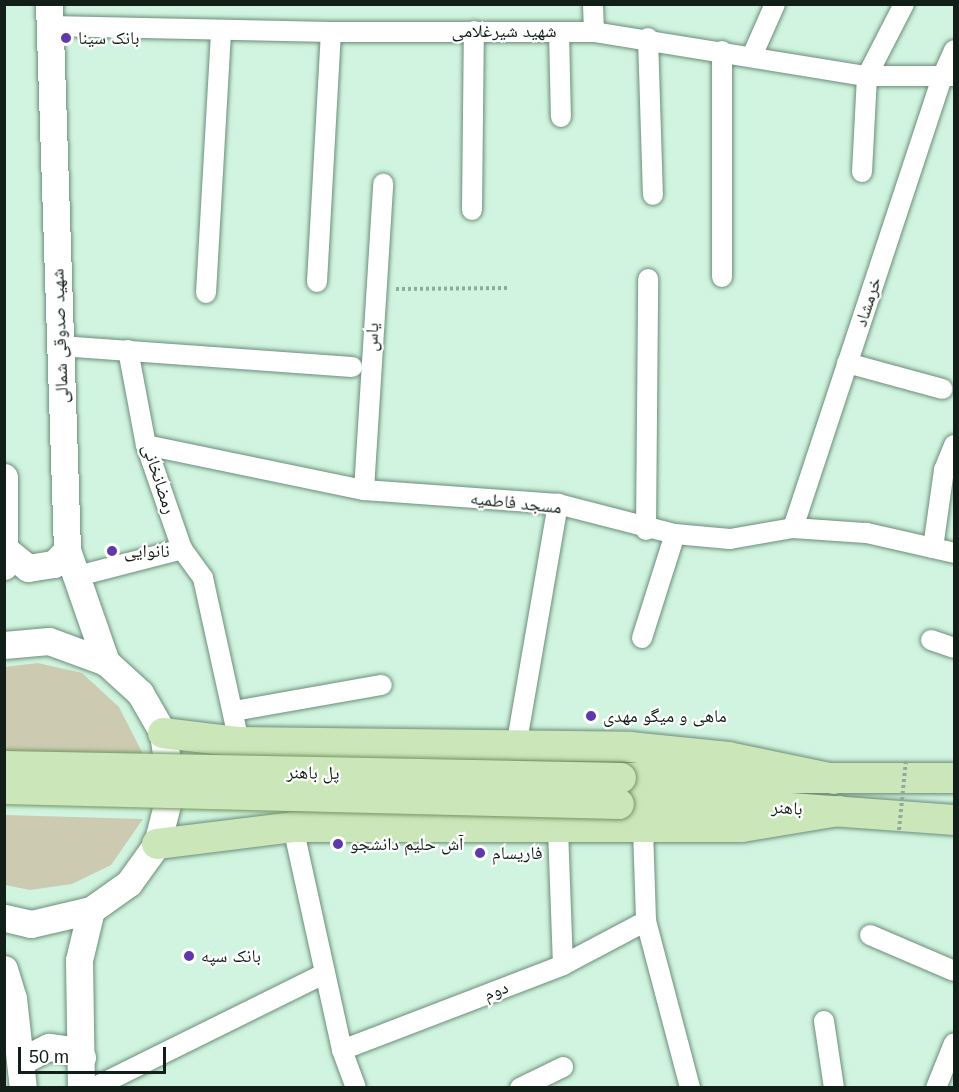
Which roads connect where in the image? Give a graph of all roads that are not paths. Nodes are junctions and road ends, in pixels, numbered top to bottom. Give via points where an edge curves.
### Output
1 (593, 4) edge
2 (775, 4) edge
3 (904, 4) edge
4 (49, 15) edge
5 (221, 30) junction
6 (474, 31) junction
7 (331, 32) junction
8 (559, 32) junction
9 (594, 32) junction
10 (648, 38) junction
11 (954, 50) edge
12 (722, 51) junction
13 (752, 56) junction
14 (867, 76) junction
15 (949, 76) edge
16 (561, 117) dead end
17 (862, 172) dead end
18 (383, 184) dead end
19 (653, 195) dead end
20 (472, 210) dead end
21 (722, 277) dead end
22 (648, 279) dead end
23 (316, 282) dead end
24 (206, 293) dead end
25 (60, 346) junction
26 (128, 350) junction
27 (847, 363) junction
28 (352, 367) dead end
29 (943, 389) dead end
30 (146, 445) junction
31 (954, 445) edge
32 (4, 477) edge
33 (364, 490) junction
34 (558, 504) junction
35 (793, 528) junction
36 (646, 530) junction
37 (675, 534) junction
38 (933, 548) junction
39 (182, 549) junction
40 (67, 550) junction
41 (954, 553) edge
42 (6, 558) edge
43 (74, 577) junction
44 (642, 638) dead end
45 (931, 640) dead end
46 (4, 645) edge
47 (954, 648) edge
48 (106, 662) junction
49 (382, 685) dead end
50 (234, 711) junction
51 (163, 733) junction
52 (239, 742) junction
53 (516, 747) junction
54 (4, 766) edge
55 (834, 778) junction
56 (954, 778) edge
57 (4, 789) edge
58 (620, 791) junction
59 (839, 811) junction
60 (954, 819) edge
61 (293, 827) junction
62 (558, 829) junction
63 (643, 829) junction
64 (235, 835) junction
65 (157, 844) junction
66 (91, 910) junction
67 (4, 918) edge
68 (646, 921) junction
69 (870, 935) dead end
70 (563, 965) junction
71 (4, 969) edge
72 (954, 971) edge
73 (324, 974) junction
74 (824, 1021) dead end
75 (954, 1043) edge
76 (342, 1050) junction
77 (82, 1057) junction
78 (23, 1060) junction
79 (563, 1067) dead end
80 (541, 1083) edge
81 (23, 1088) edge
82 (81, 1088) edge
83 (93, 1088) edge
84 (356, 1088) edge
85 (520, 1088) edge
86 (690, 1088) edge
87 (834, 1088) edge
88 (936, 1088) edge

1 - 9 street
2 - 13 street
3 - 14 street
4 - 5 street, شهید شیرغلامی
4 - 25 main road, شهید صدوقی شمالی
5 - 7 street, شهید شیرغلامی
5 - 24 street
6 - 7 street, شهید شیرغلامی
6 - 8 street, شهید شیرغلامی
6 - 20 street
7 - 23 street
8 - 9 street, شهید شیرغلامی
8 - 16 street
9 - 10 street, شهید شیرغلامی
10 - 12 street, شهید شیرغلامی
10 - 19 street
11 - 15 street, خرمشاد
12 - 13 street, شهید شیرغلامی
12 - 21 street
13 - 14 street, شهید شیرغلامی
14 - 15 street, شهید شیرغلامی
14 - 17 street
15 - 27 street, خرمشاد
18 - 33 street, یاس
22 - 36 street
25 - 26 street
25 - 40 main road, شهید صدوقی شمالی
26 - 28 street
26 - 30 street, رمضانخانی
27 - 29 street
27 - 35 street, خرمشاد
30 - 33 street, مسجد فاطمیه
30 - 39 street, رمضانخانی
31 - 38 street via 944,470
32 - 42 main road
33 - 34 street, مسجد فاطمیه
34 - 36 street, مسجد فاطمیه
34 - 53 street
35 - 37 street, مسجد فاطمیه via 730,539
35 - 38 street, مسجد فاطمیه via 867,533
36 - 37 street, مسجد فاطمیه
37 - 44 street
38 - 41 street, مسجد فاطمیه
39 - 43 street
39 - 50 street, رمضانخانی via 203,578
40 - 42 main road via 54,564 28,568
40 - 43 main road, شهید صدوقی شمالی
43 - 48 main road, شهید صدوقی شمالی
45 - 47 street
46 - 48 main road via 49,641
48 - 51 main road via 140,693
49 - 50 street
50 - 52 street, رمضانخانی
51 - 52 main road
51 - 65 main road via 171,789
52 - 53 main road
52 - 64 main road
53 - 55 main road via 630,747 728,757
54 - 58 main road, پل باهنر, bridge
55 - 56 main road, باهنر
55 - 58 main road, باهنر
57 - 58 main road, پل باهنر, bridge
58 - 59 main road, باهنر
59 - 60 main road, باهنر
59 - 63 main road via 742,827
61 - 62 main road
61 - 64 main road
61 - 73 street
62 - 63 main road
62 - 70 street
63 - 68 street
64 - 65 main road
65 - 66 main road via 129,883
66 - 67 main road via 31,924
66 - 77 main road via 79,960
68 - 70 street, دوم
68 - 86 street
69 - 72 street
70 - 76 street, دوم
71 - 78 main road
73 - 76 street
73 - 83 street
74 - 87 street
75 - 88 street
76 - 84 street
77 - 78 main road via 66,1049 49,1047
77 - 82 main road
78 - 81 main road
79 - 80 street
80 - 85 street

